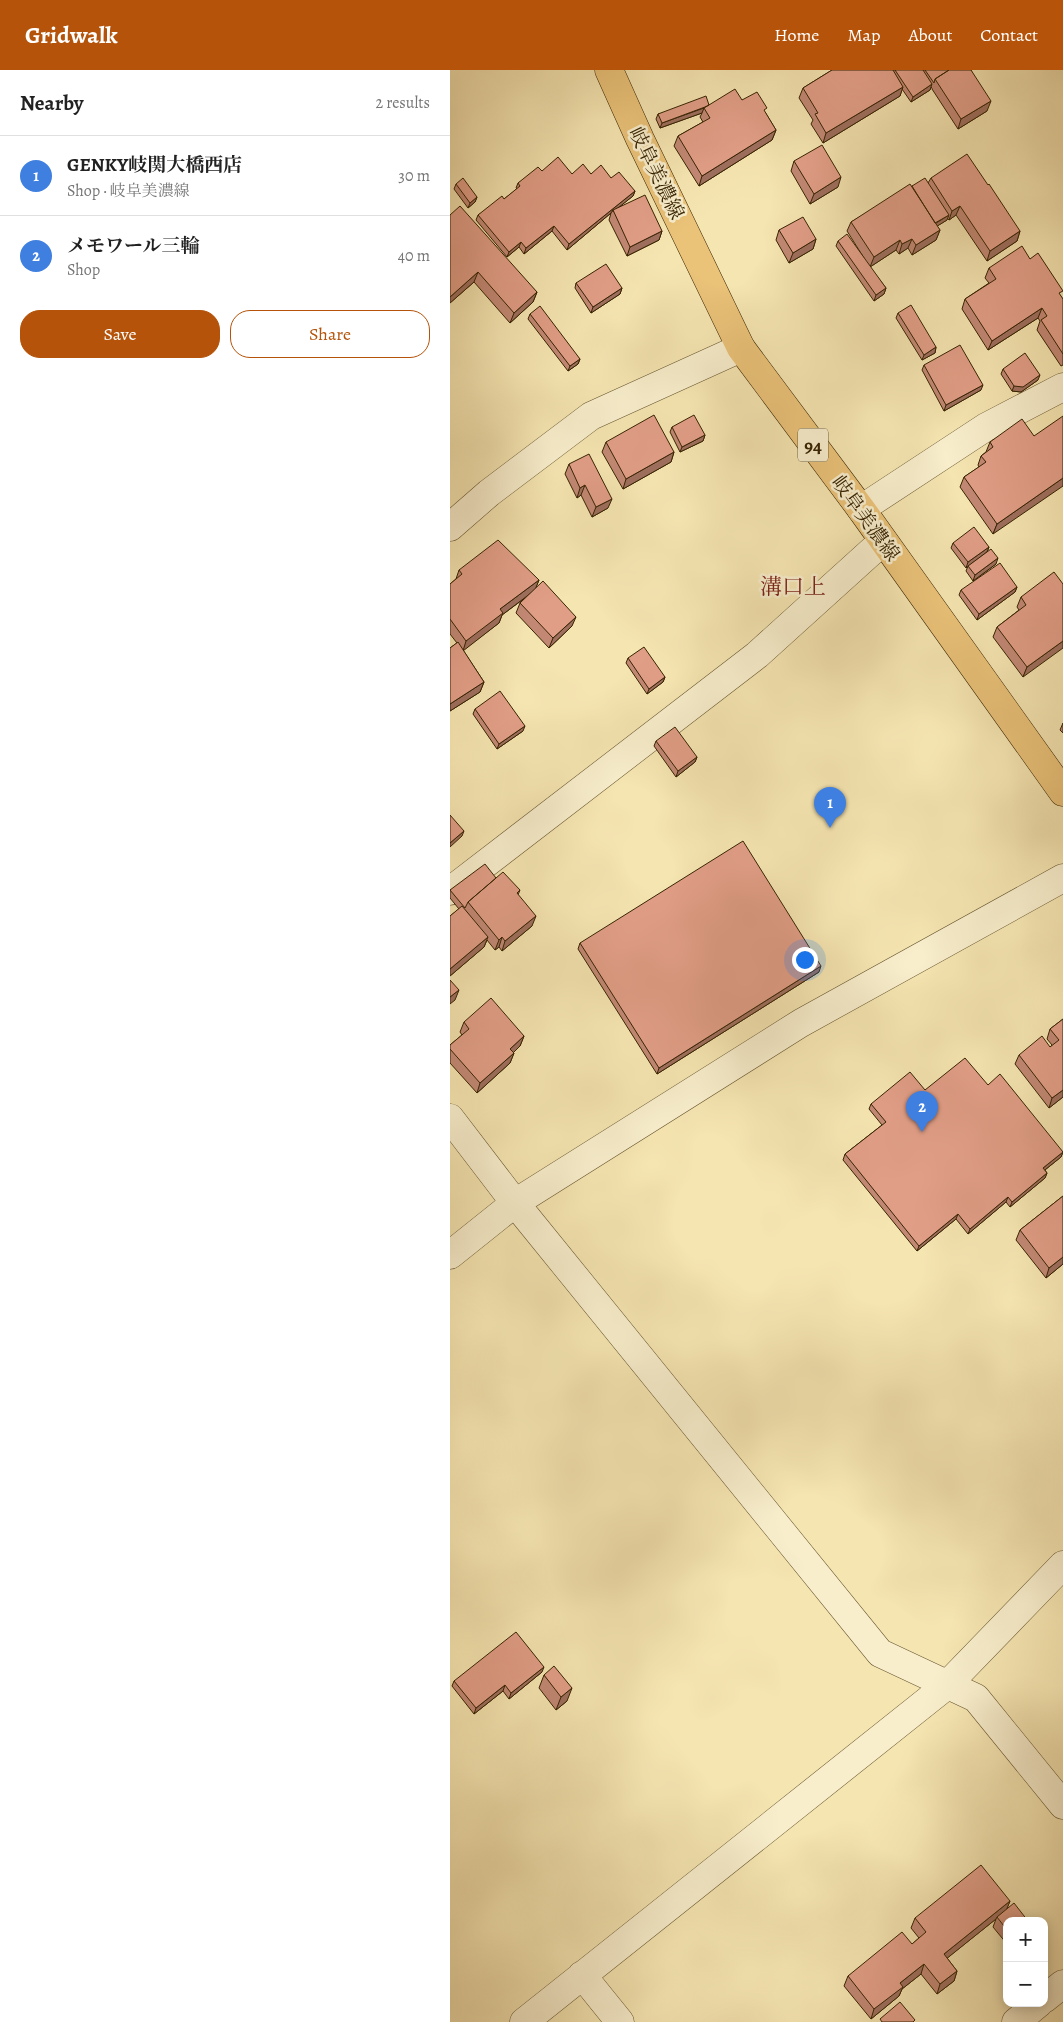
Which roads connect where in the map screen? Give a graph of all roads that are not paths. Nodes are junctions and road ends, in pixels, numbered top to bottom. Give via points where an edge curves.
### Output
1 (610, 70) edge
2 (741, 348) junction
3 (1063, 387) edge
4 (861, 509) junction
5 (450, 527) edge
6 (883, 541) junction
7 (1063, 792) edge
8 (1063, 878) edge
9 (450, 891) edge
10 (450, 1118) edge
11 (515, 1203) junction
12 (450, 1255) edge
13 (1063, 1565) edge
14 (946, 1686) junction
15 (1063, 1805) edge
16 (582, 1975) junction
17 (1063, 1984) edge
18 (1048, 1996) edge
19 (1034, 2007) edge
20 (524, 2022) edge
21 (620, 2022) edge
22 (1016, 2022) edge

1 - 2 main road, 岐阜美濃線 / 94
2 - 4 main road, 岐阜美濃線 / 94
2 - 5 street via 591,416
3 - 4 street via 986,427
4 - 6 main road, 岐阜美濃線 / 94
6 - 7 main road, 岐阜美濃線 / 94
6 - 9 street via 757,655
8 - 11 street via 802,1023
10 - 11 street
11 - 12 street
11 - 14 street via 880,1653
13 - 14 street
14 - 15 street via 976,1698
14 - 16 street
16 - 20 street
16 - 21 street
17 - 18 street
19 - 22 street

